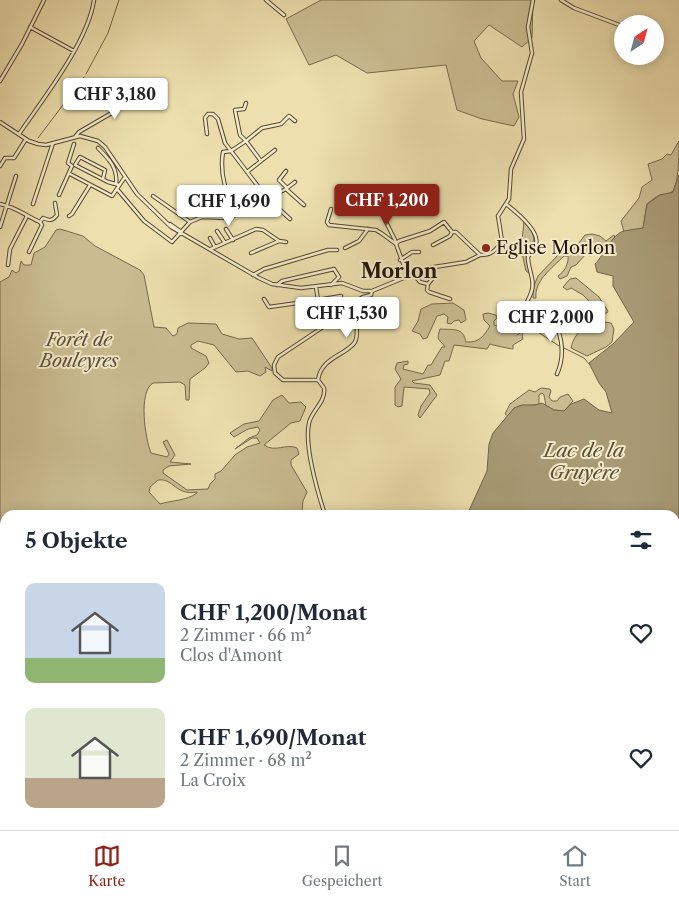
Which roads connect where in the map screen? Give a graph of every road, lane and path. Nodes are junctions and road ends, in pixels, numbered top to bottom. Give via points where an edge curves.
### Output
1 (44, 0) edge
2 (94, 0) edge
3 (266, 0) edge
4 (534, 0) edge
5 (561, 0) edge
6 (284, 16) dead end
7 (614, 23) edge
8 (30, 27) junction
9 (74, 51) junction
10 (0, 81) edge
11 (150, 99) dead end
12 (246, 103) dead end
13 (295, 121) dead end
14 (0, 122) edge
15 (19, 134) junction
16 (207, 134) dead end
17 (75, 137) junction
18 (26, 139) junction
19 (246, 141) junction
20 (53, 143) junction
21 (74, 144) dead end
22 (98, 148) dead end
23 (275, 150) dead end
24 (231, 151) junction
25 (261, 161) junction
26 (0, 166) edge
27 (247, 172) junction
28 (286, 172) dead end
29 (70, 174) junction
30 (16, 176) dead end
31 (125, 177) junction
32 (103, 179) junction
33 (295, 182) dead end
34 (90, 184) junction
35 (117, 184) junction
36 (287, 188) junction
37 (117, 189) junction
38 (59, 195) dead end
39 (153, 196) dead end
40 (267, 198) junction
41 (56, 203) dead end
42 (0, 204) edge
43 (33, 204) dead end
44 (506, 204) junction
45 (304, 205) dead end
46 (8, 206) junction
47 (381, 206) dead end
48 (331, 209) dead end
49 (236, 215) junction
50 (27, 216) junction
51 (69, 216) dead end
52 (290, 219) dead end
53 (40, 222) junction
54 (190, 222) junction
55 (0, 227) edge
56 (226, 229) dead end
57 (368, 229) junction
58 (217, 231) dead end
59 (180, 232) junction
60 (452, 232) junction
61 (210, 238) dead end
62 (233, 240) junction
63 (279, 241) junction
64 (286, 242) dead end
65 (224, 243) junction
66 (396, 243) junction
67 (433, 245) dead end
68 (215, 247) junction
69 (345, 248) dead end
70 (210, 249) junction
71 (338, 250) dead end
72 (29, 252) dead end
73 (419, 252) dead end
74 (251, 253) dead end
75 (480, 255) junction
76 (400, 260) junction
77 (8, 265) dead end
78 (428, 268) junction
79 (253, 275) junction
80 (414, 275) junction
81 (408, 277) junction
82 (428, 284) junction
83 (277, 285) junction
84 (332, 285) junction
85 (316, 287) junction
86 (372, 291) junction
87 (371, 295) junction
88 (341, 296) dead end
89 (264, 299) dead end
90 (450, 299) dead end
91 (318, 300) junction
92 (557, 374) dead end
93 (318, 380) junction
94 (324, 510) edge

1 - 8 street
2 - 9 street via 88,24
3 - 6 street
4 - 44 street via 528,27 531,57 521,92 524,140 511,170 511,192
5 - 7 street
8 - 9 street
8 - 10 street
9 - 15 street
11 - 17 street via 122,107
12 - 19 street via 244,109 234,110 240,135
13 - 19 street via 289,116 281,124 262,128
14 - 15 street
15 - 18 street
16 - 24 street via 205,118 213,114
17 - 20 street
17 - 31 street via 98,141
18 - 20 street via 38,144
18 - 26 street via 14,158 5,158
19 - 24 street
19 - 25 street
20 - 43 street
21 - 29 street via 68,163 72,166
22 - 35 street via 113,165
23 - 25 street
24 - 27 street
24 - 49 street via 223,152 223,184
25 - 27 street
27 - 40 street
28 - 36 street via 279,180
29 - 34 street
29 - 38 street
30 - 46 street
31 - 35 street
31 - 59 street via 148,206
32 - 32 street via 75,165 80,157 105,170
32 - 35 street
33 - 36 street
34 - 37 street via 112,196
34 - 51 street
35 - 37 street
36 - 40 street
36 - 45 street
37 - 59 street via 137,214 162,236 172,242
39 - 54 street
40 - 49 street
40 - 52 street
41 - 53 street via 57,215 53,220 43,218
42 - 46 street
44 - 75 street via 498,216 502,241 487,256
44 - 92 street via 527,222 536,238 528,257 533,281 531,294 523,312 527,318 547,312 559,326 562,350
46 - 50 street via 20,209
46 - 55 street
47 - 66 street
48 - 57 street via 329,225
49 - 54 street via 222,219 202,217
50 - 53 street
50 - 77 street via 10,249
53 - 72 street via 42,226
54 - 59 street
56 - 62 street
57 - 66 street
57 - 69 street via 359,241
58 - 65 street
59 - 70 street
60 - 66 street via 444,222 430,231
60 - 67 street
60 - 75 street via 456,232
61 - 68 street
62 - 63 street via 256,229
62 - 65 street
63 - 64 street
63 - 74 street
65 - 68 street
66 - 76 street
68 - 70 street
70 - 79 street
71 - 79 street via 264,268
73 - 76 street via 412,252
75 - 78 street via 466,262
76 - 81 street
78 - 80 street
78 - 82 street via 432,279
79 - 83 street
80 - 81 street
80 - 82 street via 420,282
81 - 86 street
82 - 90 street via 428,292
83 - 84 street via 282,281 334,270 339,277
83 - 85 street
84 - 85 street
84 - 86 street via 346,284
85 - 91 street
86 - 87 street
87 - 93 street via 359,304 354,344 336,355 319,374
87 - 93 street via 336,314 329,324 275,361 275,373 283,380
88 - 91 street
89 - 91 street via 270,307
93 - 94 street via 325,392 308,433 314,478

